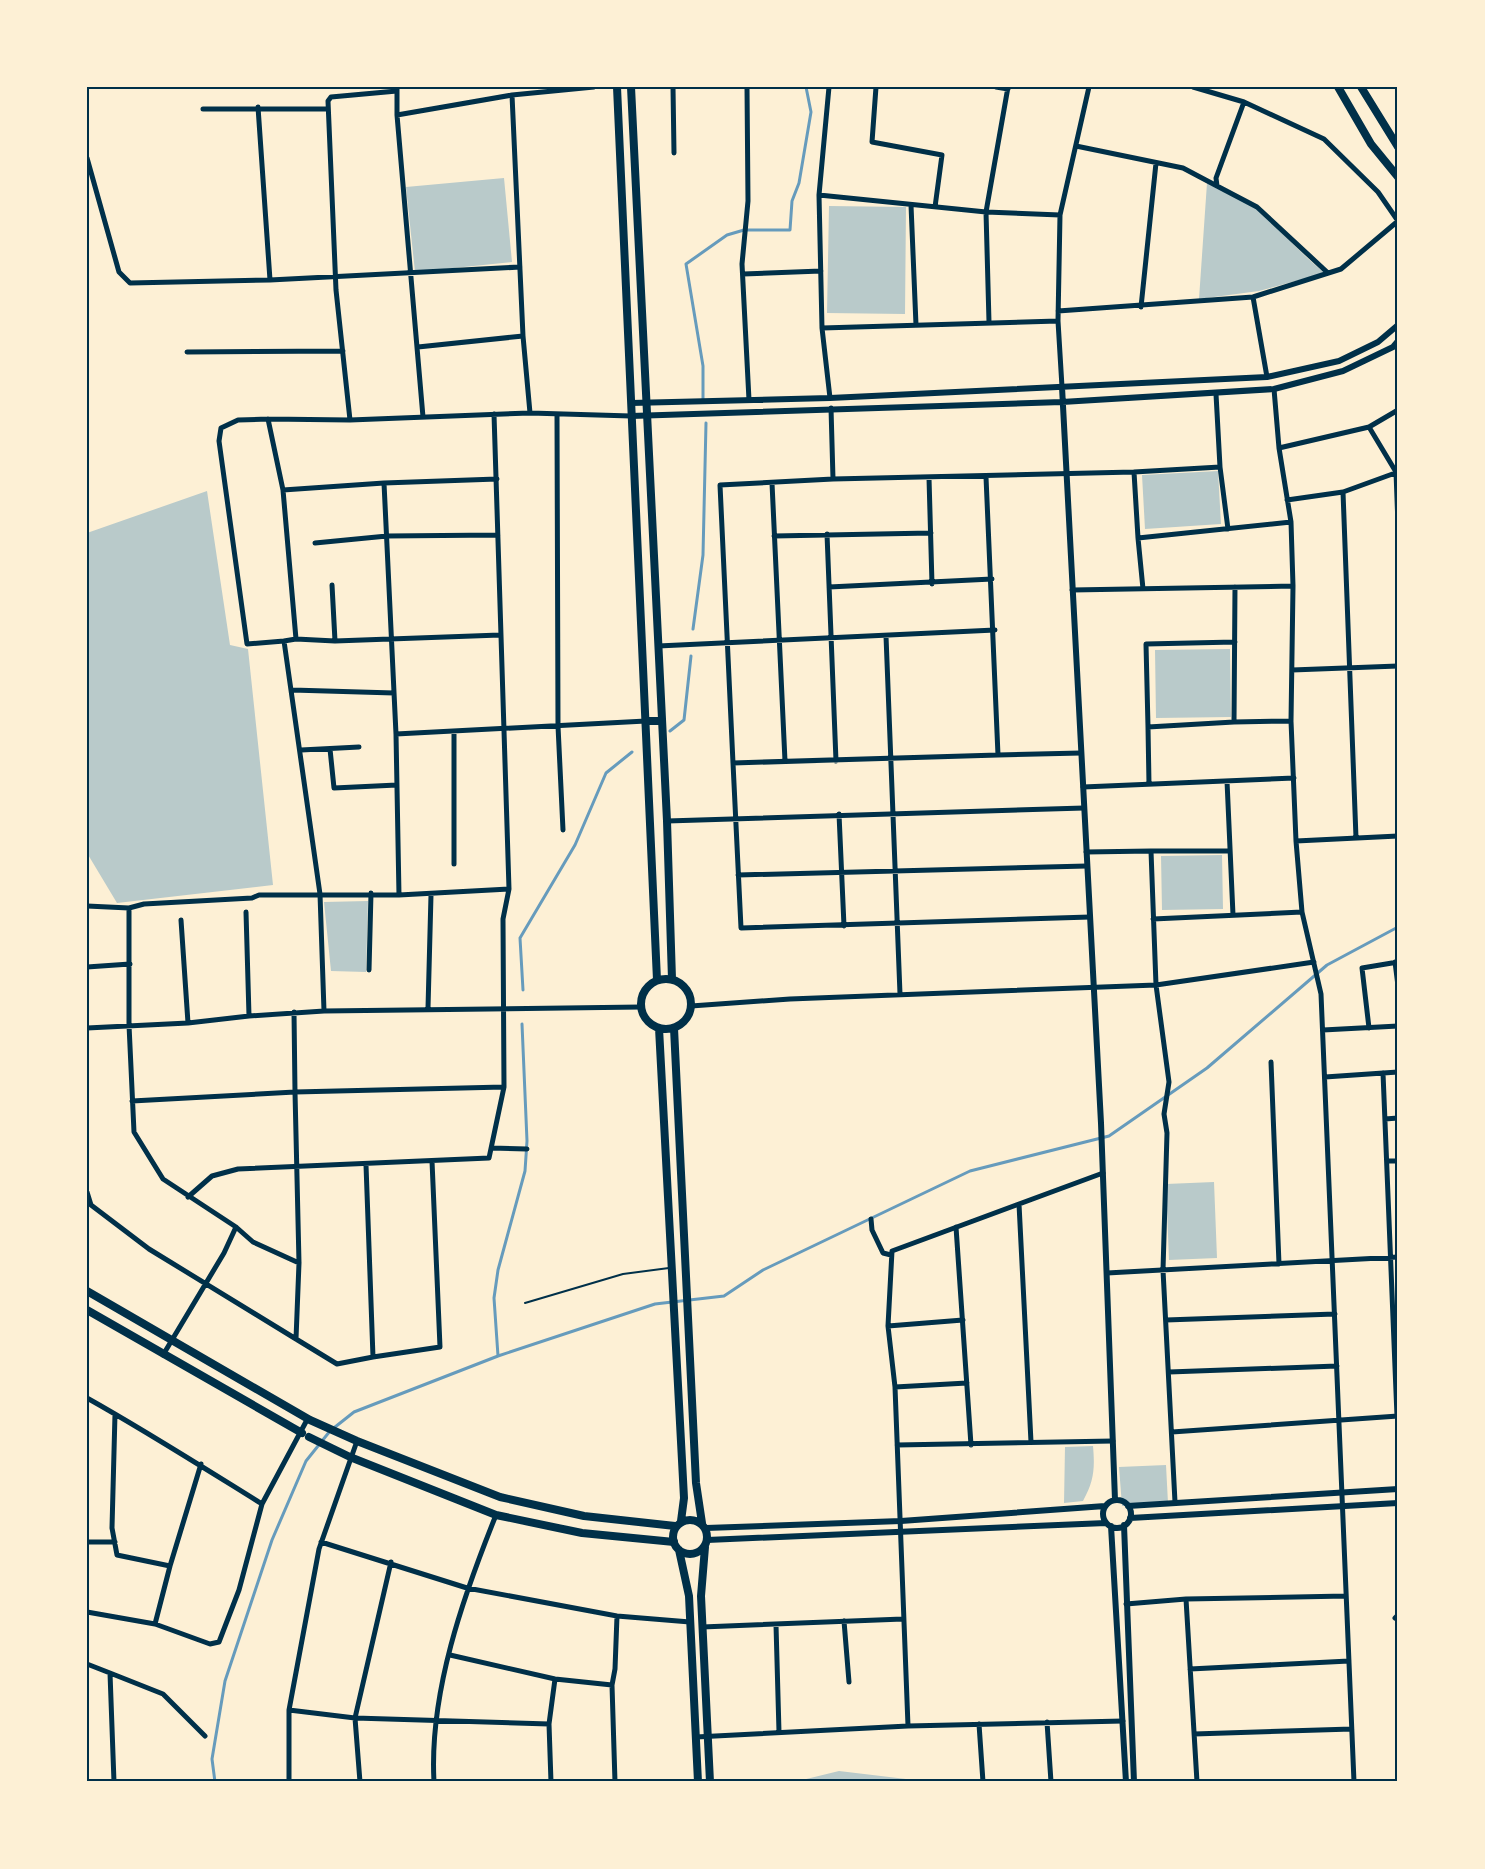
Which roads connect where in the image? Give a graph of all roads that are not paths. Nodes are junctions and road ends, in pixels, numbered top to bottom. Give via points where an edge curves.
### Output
1 (594, 87) edge
2 (617, 87) edge
3 (632, 87) edge
4 (673, 87) edge
5 (747, 87) edge
6 (829, 87) edge
7 (876, 87) edge
8 (996, 87) edge
9 (1089, 87) edge
10 (1193, 87) edge
11 (1338, 87) edge
12 (1361, 87) edge
13 (1008, 88) edge
14 (397, 89) edge
15 (512, 95) junction
16 (1244, 102) junction
17 (258, 107) junction
18 (203, 109) dead end
19 (327, 109) junction
20 (397, 115) junction
21 (1076, 146) junction
22 (1398, 147) edge
23 (674, 153) dead end
24 (87, 158) edge
25 (1156, 163) junction
26 (1398, 177) edge
27 (1217, 186) junction
28 (819, 195) junction
29 (911, 205) junction
30 (935, 207) junction
31 (986, 212) junction
32 (638, 214) junction
33 (1060, 214) junction
34 (623, 215) junction
35 (520, 267) junction
36 (411, 271) junction
37 (821, 272) junction
38 (1328, 273) junction
39 (743, 274) junction
40 (337, 275) junction
41 (270, 280) junction
42 (1253, 297) junction
43 (1141, 307) junction
44 (1058, 311) junction
45 (627, 315) junction
46 (643, 315) junction
47 (1058, 321) junction
48 (989, 322) junction
49 (916, 325) junction
50 (1398, 325) edge
51 (822, 328) junction
52 (523, 336) junction
53 (1398, 341) edge
54 (418, 347) junction
55 (1393, 347) junction
56 (343, 351) junction
57 (187, 352) dead end
58 (1398, 354) edge
59 (1267, 377) junction
60 (1062, 387) junction
61 (1274, 389) junction
62 (1216, 394) junction
63 (830, 398) junction
64 (749, 400) junction
65 (1062, 402) junction
66 (630, 403) junction
67 (647, 403) junction
68 (831, 408) junction
69 (1398, 410) edge
70 (530, 413) junction
71 (494, 414) junction
72 (557, 415) junction
73 (648, 415) junction
74 (631, 416) junction
75 (423, 417) junction
76 (268, 419) junction
77 (350, 420) junction
78 (1369, 427) junction
79 (1279, 448) junction
80 (1220, 467) junction
81 (1134, 472) junction
82 (1397, 472) edge
83 (1066, 473) junction
84 (986, 477) junction
85 (929, 478) junction
86 (497, 479) junction
87 (833, 479) junction
88 (384, 483) junction
89 (772, 483) junction
90 (284, 490) junction
91 (1343, 492) junction
92 (1287, 500) junction
93 (1291, 522) junction
94 (1398, 525) edge
95 (1228, 529) junction
96 (931, 533) junction
97 (827, 534) junction
98 (498, 535) junction
99 (387, 536) junction
100 (774, 536) junction
101 (1138, 538) junction
102 (315, 543) dead end
103 (992, 579) junction
104 (932, 584) junction
105 (332, 585) dead end
106 (1293, 586) junction
107 (829, 587) junction
108 (1235, 587) junction
109 (1143, 589) junction
110 (1072, 590) junction
111 (995, 630) junction
112 (500, 635) junction
113 (886, 636) junction
114 (831, 638) junction
115 (296, 639) junction
116 (392, 639) junction
117 (284, 641) junction
118 (335, 641) junction
119 (778, 641) junction
120 (1235, 642) junction
121 (728, 643) junction
122 (658, 646) junction
123 (1398, 666) edge
124 (1349, 668) junction
125 (1292, 670) junction
126 (292, 690) junction
127 (394, 693) junction
128 (647, 721) junction
129 (662, 721) junction
130 (1291, 721) junction
131 (1234, 722) junction
132 (558, 726) junction
133 (1148, 727) junction
134 (502, 730) junction
135 (453, 732) junction
136 (396, 734) junction
137 (359, 747) dead end
138 (330, 749) junction
139 (301, 750) junction
140 (1081, 753) junction
141 (998, 755) junction
142 (891, 759) junction
143 (836, 761) junction
144 (784, 762) junction
145 (733, 764) junction
146 (1294, 778) junction
147 (1227, 781) junction
148 (1149, 784) junction
149 (397, 786) junction
150 (1083, 787) junction
151 (1084, 808) junction
152 (892, 813) junction
153 (839, 814) junction
154 (735, 817) junction
155 (652, 821) junction
156 (667, 821) junction
157 (563, 830) dead end
158 (1398, 836) edge
159 (1356, 838) junction
160 (1296, 840) junction
161 (1230, 850) junction
162 (1151, 851) junction
163 (1086, 852) junction
164 (454, 864) dead end
165 (1087, 866) junction
166 (895, 872) junction
167 (842, 873) junction
168 (738, 875) junction
169 (509, 889) junction
170 (371, 893) junction
171 (320, 894) junction
172 (399, 895) junction
173 (431, 895) junction
174 (87, 906) edge
175 (129, 908) junction
176 (246, 912) dead end
177 (1302, 912) junction
178 (1233, 915) junction
179 (1090, 917) junction
180 (1153, 919) junction
181 (181, 920) dead end
182 (897, 924) junction
183 (844, 926) junction
184 (1397, 962) edge
185 (130, 964) junction
186 (1315, 965) junction
187 (87, 967) edge
188 (369, 970) dead end
189 (672, 979) junction
190 (657, 980) junction
191 (1156, 985) junction
192 (1398, 986) edge
193 (1094, 988) junction
194 (900, 994) junction
195 (691, 1006) junction
196 (641, 1007) junction
197 (428, 1008) junction
198 (503, 1008) junction
199 (324, 1011) junction
200 (294, 1012) junction
201 (249, 1016) junction
202 (188, 1023) junction
203 (129, 1025) junction
204 (1398, 1026) edge
205 (87, 1028) edge
206 (659, 1028) junction
207 (674, 1028) junction
208 (1369, 1028) junction
209 (1323, 1030) junction
210 (1271, 1062) dead end
211 (1398, 1072) edge
212 (1383, 1073) junction
213 (1325, 1077) junction
214 (661, 1083) junction
215 (676, 1083) junction
216 (504, 1087) junction
217 (295, 1092) junction
218 (132, 1101) junction
219 (1398, 1118) edge
220 (1385, 1119) junction
221 (491, 1149) junction
222 (527, 1149) dead end
223 (432, 1161) junction
224 (1387, 1161) junction
225 (1398, 1161) edge
226 (366, 1165) junction
227 (295, 1166) junction
228 (1102, 1173) junction
229 (87, 1192) edge
230 (188, 1197) junction
231 (1019, 1204) junction
232 (871, 1219) dead end
233 (236, 1227) junction
234 (956, 1227) junction
235 (891, 1255) junction
236 (1391, 1257) junction
237 (1398, 1257) edge
238 (686, 1258) junction
239 (1332, 1261) junction
240 (299, 1263) junction
241 (1279, 1264) junction
242 (672, 1268) junction
243 (1163, 1270) junction
244 (1107, 1273) junction
245 (205, 1284) junction
246 (87, 1291) edge
247 (1395, 1301) edge
248 (525, 1303) dead end
249 (87, 1310) edge
250 (1335, 1314) junction
251 (963, 1320) junction
252 (1166, 1320) junction
253 (888, 1326) junction
254 (296, 1339) junction
255 (174, 1340) junction
256 (1396, 1347) edge
257 (164, 1355) junction
258 (373, 1357) junction
259 (1337, 1366) junction
260 (1169, 1372) junction
261 (691, 1373) junction
262 (678, 1374) junction
263 (967, 1383) junction
264 (895, 1387) junction
265 (87, 1398) edge
266 (115, 1414) junction
267 (1398, 1416) edge
268 (309, 1419) junction
269 (1339, 1421) junction
270 (1172, 1432) junction
271 (306, 1435) junction
272 (357, 1441) junction
273 (1113, 1441) junction
274 (1031, 1442) junction
275 (897, 1445) junction
276 (971, 1445) junction
277 (350, 1457) junction
278 (201, 1464) junction
279 (1398, 1489) edge
280 (1342, 1492) junction
281 (1116, 1500) junction
282 (1175, 1502) junction
283 (262, 1503) junction
284 (1398, 1503) edge
285 (1105, 1506) junction
286 (1128, 1506) junction
287 (1342, 1506) junction
288 (496, 1515) junction
289 (1130, 1518) junction
290 (901, 1521) junction
291 (678, 1524) junction
292 (1109, 1525) junction
293 (704, 1526) junction
294 (1124, 1526) junction
295 (901, 1532) junction
296 (87, 1542) edge
297 (114, 1542) junction
298 (321, 1542) junction
299 (674, 1542) junction
300 (704, 1546) junction
301 (679, 1550) junction
302 (391, 1562) junction
303 (170, 1566) junction
304 (467, 1588) junction
305 (1346, 1596) junction
306 (1186, 1599) junction
307 (1126, 1604) junction
308 (87, 1612) edge
309 (617, 1616) junction
310 (903, 1619) junction
311 (844, 1621) junction
312 (690, 1622) junction
313 (155, 1624) junction
314 (776, 1625) junction
315 (702, 1627) junction
316 (450, 1655) junction
317 (1349, 1661) junction
318 (87, 1664) edge
319 (1190, 1669) junction
320 (110, 1673) junction
321 (555, 1679) junction
322 (849, 1682) dead end
323 (612, 1685) junction
324 (289, 1710) junction
325 (355, 1718) junction
326 (435, 1721) junction
327 (1123, 1721) junction
328 (1047, 1722) junction
329 (549, 1724) junction
330 (979, 1724) junction
331 (909, 1726) junction
332 (1352, 1729) junction
333 (779, 1732) junction
334 (1194, 1734) junction
335 (205, 1736) dead end
336 (707, 1736) junction
337 (696, 1737) junction
338 (114, 1782) edge
339 (289, 1782) edge
340 (360, 1782) edge
341 (434, 1782) edge
342 (551, 1782) edge
343 (615, 1782) edge
344 (698, 1782) edge
345 (710, 1782) edge
346 (983, 1782) edge
347 (1051, 1782) edge
348 (1126, 1782) edge
349 (1134, 1782) edge
350 (1197, 1782) edge
351 (1354, 1782) edge

1 - 15 street
2 - 34 main road
3 - 32 main road
4 - 23 street
5 - 39 street via 748,201
6 - 28 street
7 - 30 street via 872,142 942,155
8 - 13 street
9 - 21 street
10 - 16 street
11 - 26 main road via 1371,144
12 - 22 main road
13 - 31 street
14 - 19 street via 331,97
14 - 20 street
15 - 20 street
15 - 35 street
16 - 27 street via 1216,178
16 - 38 street via 1324,139 1378,192 1398,221 1353,262
17 - 18 street
17 - 19 street
17 - 41 street
19 - 40 street
20 - 36 street
21 - 25 street
21 - 33 street
24 - 41 street via 119,272 130,283
25 - 27 street via 1183,168
25 - 43 street
27 - 38 street via 1257,207
28 - 29 street
28 - 37 street
29 - 30 street
29 - 49 street
30 - 31 street
31 - 33 street
31 - 48 street
32 - 34 main road
32 - 46 main road
33 - 44 street
34 - 45 main road
35 - 36 street
35 - 52 street
36 - 40 street
36 - 54 street
37 - 39 street
37 - 51 street
38 - 42 street
39 - 64 street
40 - 41 street
40 - 56 street
42 - 43 street
42 - 59 street
43 - 44 street
44 - 47 street
45 - 46 main road
45 - 66 main road
46 - 67 main road
47 - 48 street
47 - 60 street
48 - 49 street
49 - 51 street
50 - 59 street via 1378,342 1339,361
51 - 63 street
52 - 54 street
52 - 70 street
53 - 55 street
54 - 75 street
55 - 58 street
55 - 61 street via 1343,371
56 - 57 street
56 - 77 street
59 - 60 street
60 - 63 street
60 - 65 street
61 - 62 street
61 - 79 street
62 - 65 street
62 - 80 street
63 - 64 street
64 - 67 street
65 - 68 street
65 - 83 street
66 - 67 street
66 - 74 main road
67 - 73 main road
68 - 73 street
68 - 87 street
69 - 78 street
70 - 71 street
70 - 72 street
71 - 75 street
71 - 86 street
72 - 74 street
72 - 132 street
73 - 74 street
73 - 122 main road
74 - 128 main road
75 - 77 street
76 - 77 street
76 - 90 street
76 - 117 street via 229,423 221,428 219,441 247,644
78 - 79 street
78 - 82 street
79 - 92 street
80 - 81 street
80 - 95 street
81 - 83 street
81 - 101 street
82 - 91 street
82 - 94 street
83 - 84 street
83 - 110 street
84 - 85 street
84 - 103 street
85 - 87 street
85 - 96 street
86 - 88 street
86 - 98 street
87 - 89 street
88 - 90 street
88 - 99 street
89 - 100 street
89 - 121 street via 720,484
90 - 115 street
91 - 92 street
91 - 124 street
92 - 93 street
93 - 95 street
93 - 106 street
95 - 101 street
96 - 97 street
96 - 104 street
97 - 100 street
97 - 107 street
98 - 99 street
98 - 112 street
99 - 102 street
99 - 116 street
100 - 119 street
101 - 109 street
103 - 104 street
103 - 111 street
104 - 107 street
105 - 118 street
106 - 108 street
106 - 125 street
107 - 114 street
108 - 109 street
108 - 120 street
109 - 110 street
110 - 140 street
111 - 113 street
111 - 141 street
112 - 116 street
112 - 134 street
113 - 114 street
113 - 142 street
114 - 119 street
114 - 143 street
115 - 117 street
115 - 118 street
116 - 118 street
116 - 127 street
117 - 126 street
119 - 121 street
119 - 144 street
120 - 131 street
120 - 133 street via 1146,644
121 - 122 street
121 - 145 street
122 - 129 main road
123 - 124 street
124 - 125 street
124 - 159 street
125 - 130 street
126 - 127 street
126 - 139 street
127 - 136 street
128 - 129 main road
128 - 132 street
128 - 155 main road
129 - 156 main road
130 - 131 street
130 - 146 street
131 - 133 street
132 - 134 street
132 - 157 street
133 - 148 street
134 - 135 street
134 - 169 street
135 - 136 street
135 - 164 street
136 - 149 street
137 - 138 street
138 - 139 street
138 - 149 street via 334,788
139 - 171 street
140 - 141 street
140 - 150 street
141 - 142 street
142 - 143 street
142 - 152 street
143 - 144 street
144 - 145 street
145 - 154 street
146 - 147 street
146 - 160 street
147 - 148 street
147 - 161 street
148 - 150 street
149 - 172 street
150 - 151 street
151 - 152 street
151 - 163 street
152 - 153 street
152 - 166 street
153 - 154 street
153 - 167 street
154 - 156 street
154 - 168 street
155 - 156 main road
155 - 190 main road
156 - 189 main road
158 - 159 street
159 - 160 street
160 - 177 street
161 - 162 street
161 - 178 street
162 - 163 street
162 - 180 street
163 - 165 street
165 - 166 street
165 - 179 street
166 - 167 street
166 - 182 street
167 - 168 street
167 - 183 street
168 - 183 street via 741,928
169 - 173 street
169 - 198 street via 503,919
170 - 171 street
170 - 172 street
170 - 188 street
171 - 175 street via 259,895
171 - 199 street
172 - 173 street
173 - 197 street
174 - 175 street
175 - 185 street
176 - 201 street
177 - 178 street
177 - 186 street
178 - 180 street
179 - 182 street
179 - 193 street
180 - 191 street
181 - 202 street
182 - 183 street
182 - 194 street
184 - 192 street
184 - 208 street via 1362,968
185 - 187 street
185 - 203 street
186 - 191 street
186 - 209 street via 1321,986
189 - 190 main road
189 - 195 main road via 687,989
190 - 196 main road via 644,990
191 - 193 street
191 - 243 street via 1170,1088 1164,1114 1167,1133
193 - 194 street
193 - 228 street
194 - 195 street
195 - 207 main road via 686,1020
196 - 198 street
196 - 206 main road via 647,1020
197 - 198 street
197 - 199 street
198 - 216 street
199 - 200 street
200 - 201 street
200 - 217 street
201 - 202 street
202 - 203 street
203 - 205 street
203 - 218 street
204 - 208 street
206 - 207 main road
206 - 214 main road
207 - 215 main road
208 - 209 street
209 - 213 street
210 - 241 street
211 - 212 street
212 - 213 street
212 - 220 street
213 - 239 street
214 - 215 main road
214 - 242 main road
215 - 238 main road
216 - 217 street
216 - 221 street
217 - 218 street
217 - 227 street
218 - 230 street via 134,1132 163,1179
219 - 220 street
220 - 224 street
221 - 222 street
221 - 223 street via 489,1158
223 - 226 street
223 - 258 street via 440,1347
224 - 225 street
224 - 236 street
226 - 227 street
226 - 258 street
227 - 230 street via 238,1169 212,1176
227 - 240 street
228 - 231 street
228 - 244 street
229 - 245 street via 92,1205 149,1249
230 - 233 street
231 - 234 street
231 - 274 street
232 - 235 street via 883,1253
233 - 240 street via 253,1242
233 - 245 street
234 - 235 street via 895,1248
234 - 251 street
235 - 253 street
236 - 237 street
236 - 239 street
236 - 247 street
238 - 242 main road
238 - 261 main road
239 - 241 street
239 - 250 street
240 - 254 street
241 - 243 street
242 - 248 lane via 623,1274
242 - 262 main road
243 - 244 street
243 - 252 street
244 - 273 street
245 - 254 street
245 - 255 street
246 - 255 main road
247 - 256 street
249 - 257 main road
250 - 252 street
250 - 259 street
251 - 253 street
251 - 263 street
252 - 260 street
253 - 264 street
254 - 258 street via 337,1364
255 - 257 street
255 - 268 main road
256 - 267 street
257 - 271 main road
259 - 260 street
259 - 269 street
260 - 270 street
261 - 262 main road
261 - 293 main road via 696,1483
262 - 291 main road via 684,1498
263 - 264 street
263 - 276 street
264 - 275 street
265 - 266 street
266 - 278 street
266 - 297 street
267 - 269 street
268 - 271 street
268 - 272 main road
269 - 270 street
269 - 280 street
270 - 282 street
271 - 277 main road
271 - 283 street
272 - 277 street
272 - 291 main road via 500,1497 584,1516
273 - 274 street
273 - 281 street
274 - 276 street
275 - 276 street
275 - 290 street
277 - 288 main road
277 - 298 street
278 - 283 street
278 - 303 street
279 - 280 street
280 - 282 street
280 - 287 street
281 - 285 street
281 - 286 street
282 - 286 street
283 - 313 street via 239,1590 219,1642 210,1644
284 - 287 street
285 - 290 street
285 - 292 street via 1103,1513
286 - 289 street
287 - 289 street
287 - 305 street
288 - 299 main road via 582,1533
288 - 304 street
289 - 294 street
290 - 293 street
290 - 295 street
291 - 293 main road via 688,1519
291 - 299 main road
292 - 294 street
292 - 295 street
292 - 327 street
293 - 300 main road
294 - 307 street
295 - 300 street via 741,1537
295 - 310 street
296 - 297 street
297 - 303 street via 117,1555
298 - 302 street
298 - 324 street
299 - 301 main road
300 - 301 main road via 693,1554
300 - 315 main road
301 - 312 main road via 686,1572
302 - 304 street
302 - 325 street
303 - 313 street
304 - 309 street
304 - 316 street
305 - 306 street
305 - 317 street
306 - 307 street
306 - 319 street
307 - 349 street
308 - 313 street
309 - 312 street
309 - 323 street
310 - 311 street
310 - 331 street
311 - 314 street
311 - 322 street
312 - 337 main road
314 - 315 street
314 - 333 street
315 - 336 main road
316 - 321 street
316 - 326 street
317 - 319 street
317 - 332 street
318 - 320 street
319 - 334 street
320 - 335 street via 164,1694
320 - 338 street
321 - 323 street
321 - 329 street
323 - 343 street
324 - 325 street
324 - 339 street
325 - 326 street
325 - 340 street
326 - 329 street
326 - 341 street
327 - 328 street
327 - 348 street
328 - 330 street
328 - 347 street
329 - 342 street
330 - 331 street
330 - 346 street
331 - 333 street
332 - 334 street
332 - 351 street
333 - 336 street
334 - 350 street
336 - 337 street
336 - 345 main road
337 - 344 main road

